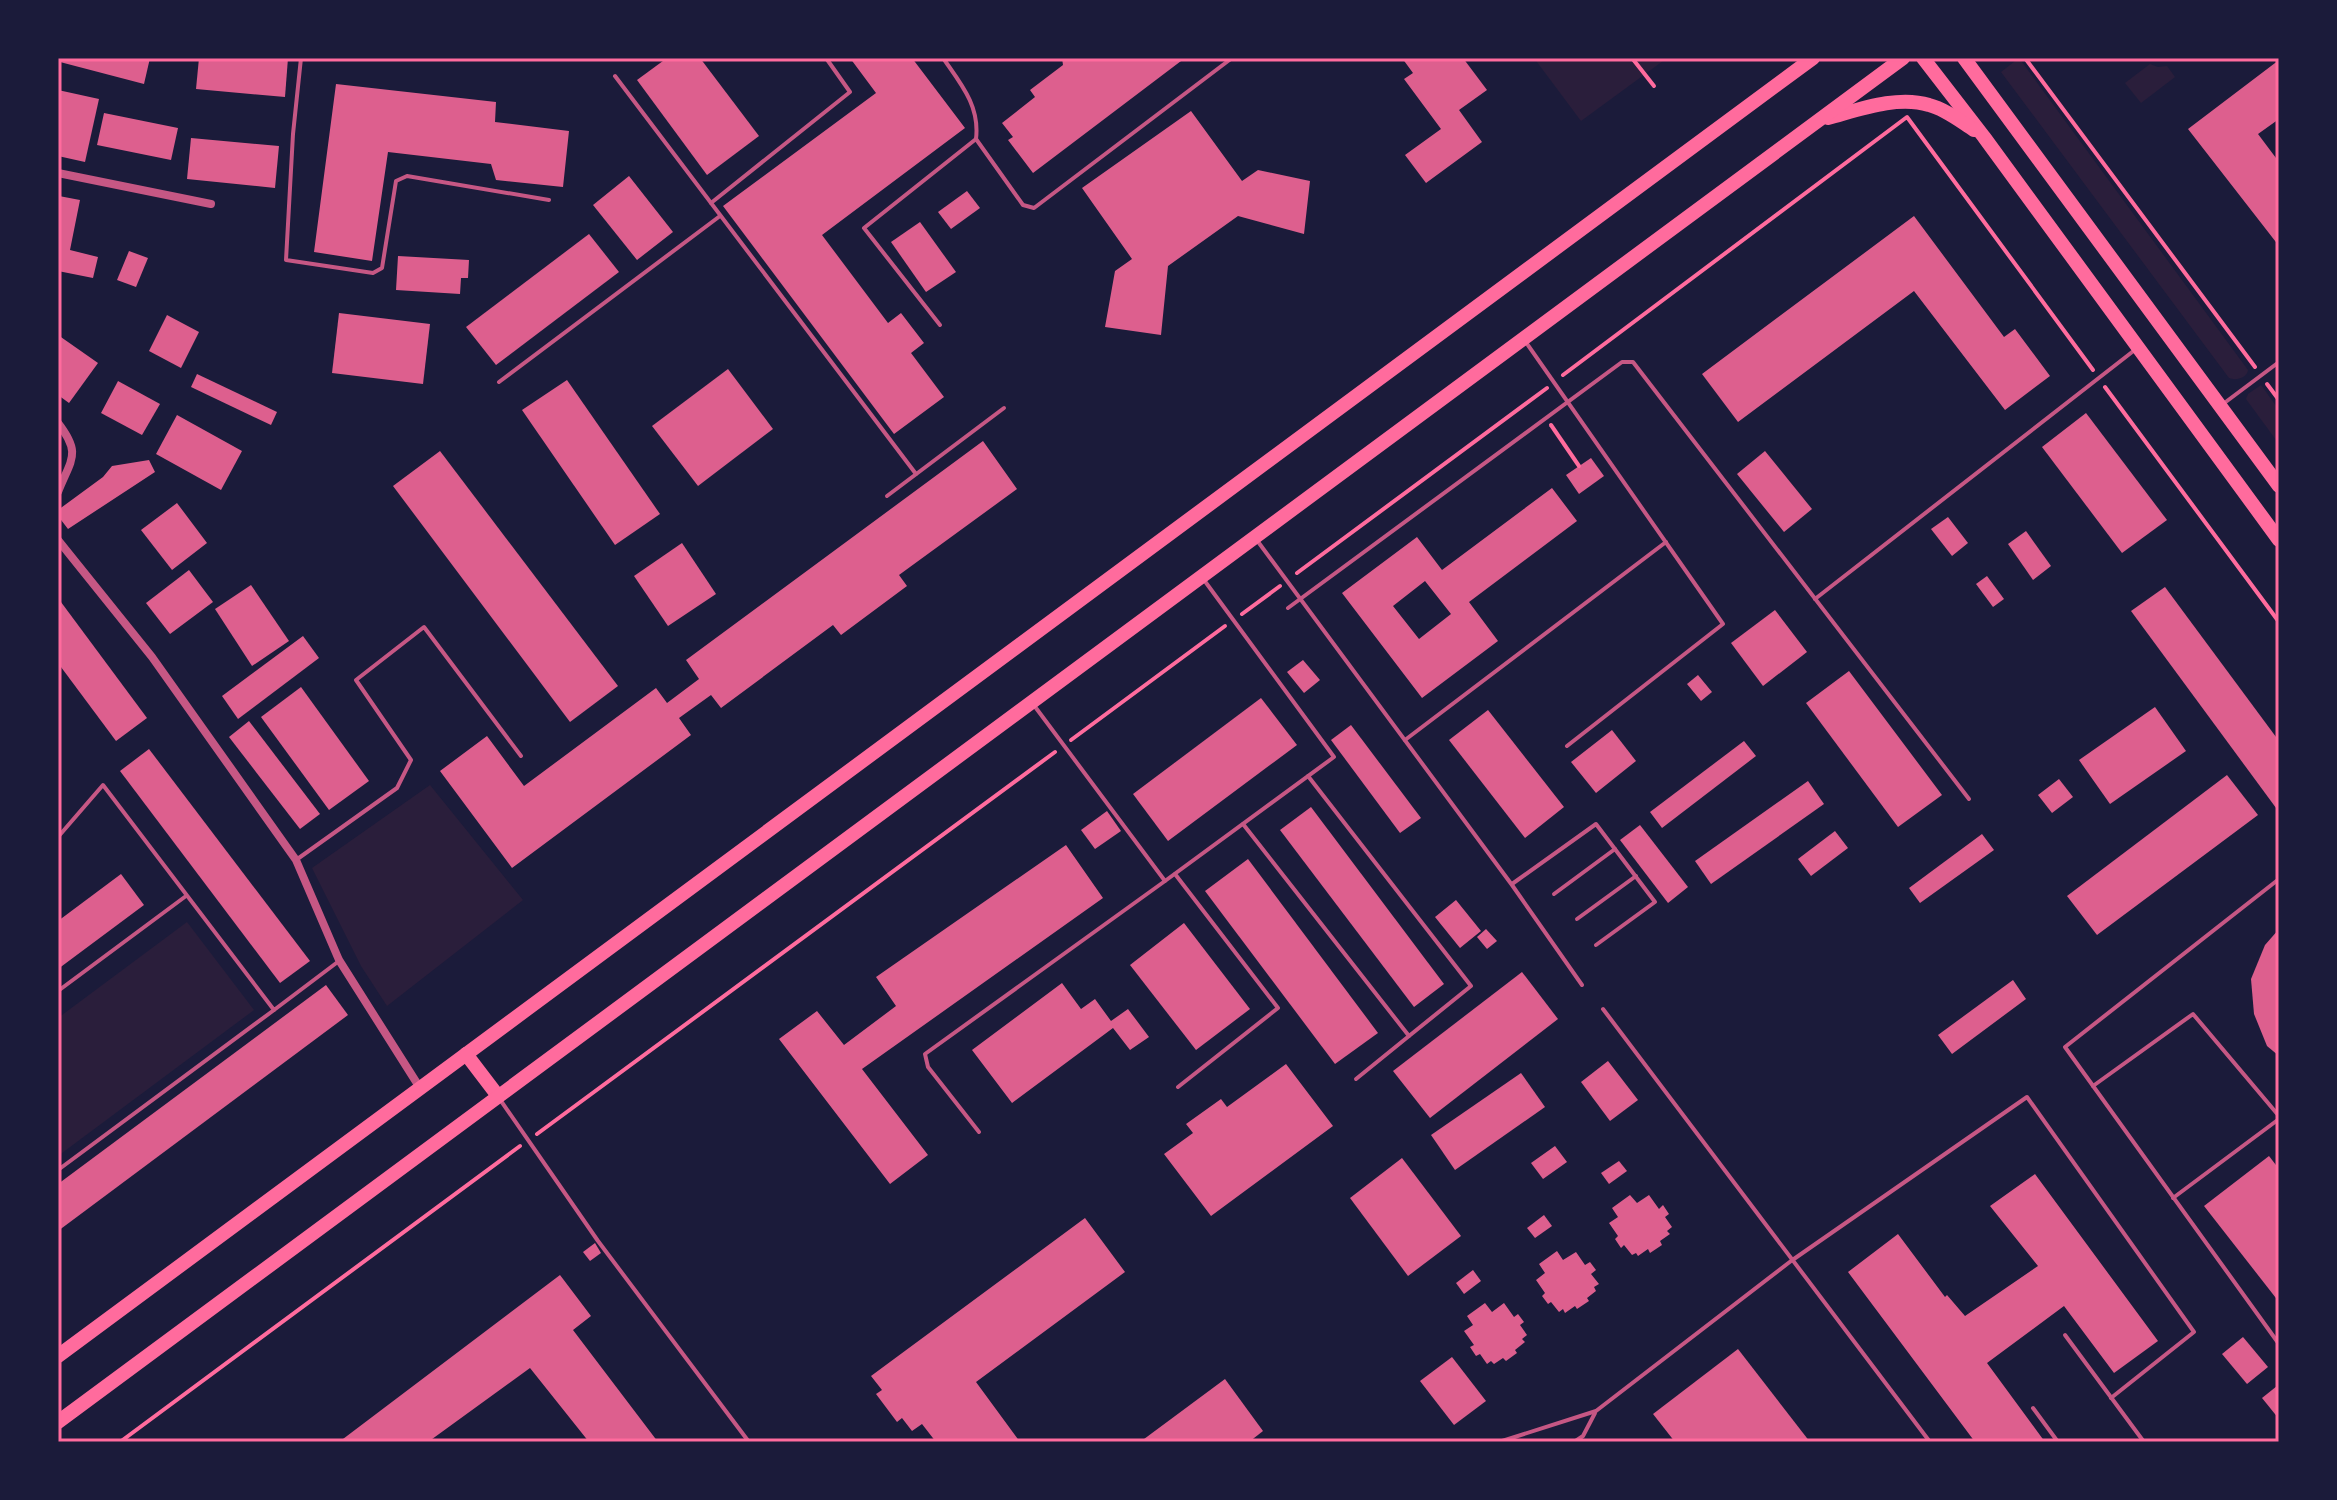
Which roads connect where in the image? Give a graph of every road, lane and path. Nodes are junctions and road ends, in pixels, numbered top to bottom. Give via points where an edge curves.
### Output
1 (301, 58) edge
2 (826, 58) edge
3 (943, 58) edge
4 (1232, 58) edge
5 (1632, 58) edge
6 (1813, 58) edge
7 (1903, 58) edge
8 (1923, 58) edge
9 (1964, 58) edge
10 (2025, 58) edge
11 (615, 76) dead end
12 (1654, 86) dead end
13 (1818, 121) junction
14 (1984, 137) junction
15 (976, 139) junction
16 (58, 173) edge
17 (549, 200) dead end
18 (711, 203) junction
19 (211, 204) dead end
20 (720, 216) junction
21 (940, 325) dead end
22 (1523, 339) junction
23 (2138, 347) junction
24 (2279, 362) edge
25 (2261, 376) junction
26 (2099, 378) junction
27 (499, 382) dead end
28 (1554, 382) junction
29 (2279, 400) edge
30 (1568, 402) junction
31 (2220, 406) junction
32 (1004, 408) dead end
33 (1547, 419) dead end
34 (58, 423) edge
35 (1579, 466) dead end
36 (916, 474) junction
37 (2279, 486) edge
38 (58, 492) edge
39 (887, 496) dead end
40 (1255, 537) junction
41 (58, 540) edge
42 (2279, 540) edge
43 (1666, 542) junction
44 (1201, 576) junction
45 (1815, 599) junction
46 (1288, 608) dead end
47 (2279, 622) edge
48 (1032, 702) junction
49 (1071, 740) dead end
50 (1405, 740) junction
51 (1567, 746) dead end
52 (1058, 749) dead end
53 (521, 756) dead end
54 (1308, 776) junction
55 (1969, 799) dead end
56 (1243, 824) junction
57 (58, 837) edge
58 (1615, 849) junction
59 (296, 860) junction
60 (1175, 874) junction
61 (1636, 876) junction
62 (2279, 879) edge
63 (1165, 881) junction
64 (1512, 885) junction
65 (1554, 894) dead end
66 (186, 896) junction
67 (1577, 919) dead end
68 (1596, 945) dead end
69 (339, 960) junction
70 (1582, 985) dead end
71 (58, 991) edge
72 (1603, 1009) dead end
73 (274, 1010) junction
74 (1409, 1036) junction
75 (466, 1054) junction
76 (1356, 1079) dead end
77 (2093, 1086) junction
78 (1178, 1087) dead end
79 (420, 1088) junction
80 (498, 1096) junction
81 (2279, 1118) edge
82 (979, 1132) dead end
83 (529, 1139) junction
84 (58, 1170) edge
85 (2173, 1198) junction
86 (1791, 1261) junction
87 (2065, 1335) dead end
88 (2279, 1344) edge
89 (58, 1356) edge
90 (2111, 1398) junction
91 (2033, 1408) dead end
92 (1596, 1411) junction
93 (58, 1422) edge
94 (120, 1442) edge
95 (749, 1442) edge
96 (1499, 1442) edge
97 (1574, 1442) edge
98 (1930, 1442) edge
99 (2058, 1442) edge
100 (2144, 1442) edge

1 - 17 lane via 286,260 373,273 382,268 396,181 407,176
2 - 18 lane via 850,92
3 - 15 lane via 969,96 978,125
4 - 15 lane via 1034,208 1023,205
5 - 12 path
6 - 75 main road
7 - 13 main road
8 - 14 main road
9 - 31 main road
10 - 25 path
11 - 18 lane
13 - 14 main road via 1912,102 1943,111
13 - 22 main road
14 - 23 main road
15 - 21 lane via 864,228
16 - 19 street
18 - 20 lane
20 - 27 lane
20 - 36 lane
22 - 28 lane
22 - 40 main road
23 - 26 lane
23 - 42 main road
24 - 25 lane
25 - 29 path
25 - 31 lane
26 - 28 path via 1907,117
26 - 45 lane
26 - 47 path
28 - 30 lane
28 - 49 path
30 - 43 lane
30 - 45 lane via 1622,362 1633,362
30 - 46 lane
31 - 37 main road
32 - 36 lane
33 - 35 path
34 - 38 street via 74,449
36 - 39 lane
40 - 44 main road
40 - 50 lane
41 - 59 street via 152,657
43 - 50 lane
43 - 51 lane via 1723,624
44 - 48 main road
44 - 54 lane via 1334,757
45 - 55 lane
48 - 63 lane
48 - 80 main road
50 - 64 lane
52 - 83 path
53 - 59 lane via 424,627 356,680 411,760 397,788
54 - 56 lane
54 - 74 lane via 1471,986
56 - 60 lane
56 - 74 lane
57 - 66 lane via 103,785
58 - 61 lane
58 - 64 lane via 1596,824
58 - 65 lane
59 - 69 street
60 - 63 lane
60 - 78 lane via 1278,1008
61 - 67 lane
61 - 68 lane via 1655,902
62 - 77 lane via 2065,1047
63 - 82 lane via 925,1054 928,1067
64 - 70 lane
66 - 71 lane
66 - 73 lane
69 - 73 lane
69 - 79 street
72 - 86 lane
73 - 84 lane
74 - 76 lane
75 - 79 main road
75 - 80 main road
77 - 81 lane via 2193,1014
77 - 85 lane
79 - 89 main road
80 - 83 lane
80 - 93 main road
81 - 85 lane
83 - 94 path
83 - 95 lane via 598,1241
85 - 88 lane
86 - 90 lane via 2027,1097 2194,1332
86 - 92 lane
86 - 98 lane
87 - 90 lane
90 - 100 lane
91 - 99 lane
92 - 96 lane
92 - 97 lane

